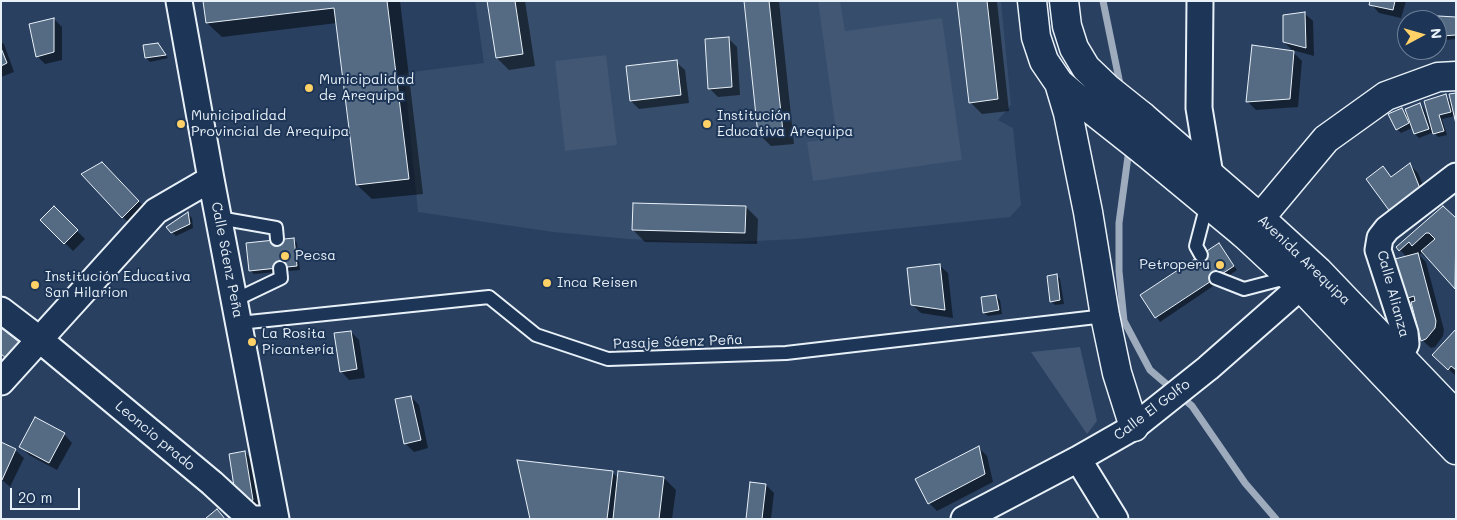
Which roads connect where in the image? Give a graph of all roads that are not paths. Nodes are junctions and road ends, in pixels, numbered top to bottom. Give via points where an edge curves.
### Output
1 (179, 1) edge
2 (1032, 1) edge
3 (1064, 1) edge
4 (1200, 1) edge
5 (1456, 76) edge
6 (1059, 83) junction
7 (1210, 175) junction
8 (1456, 176) edge
9 (211, 179) junction
10 (1207, 204) junction
11 (219, 218) junction
12 (1252, 226) junction
13 (277, 240) dead end
14 (1201, 255) dead end
15 (280, 268) dead end
16 (1216, 278) dead end
17 (1303, 278) junction
18 (1, 310) edge
19 (237, 312) junction
20 (1105, 316) junction
21 (39, 339) junction
22 (1400, 356) junction
23 (1, 382) edge
24 (1456, 415) edge
25 (1134, 427) junction
26 (1456, 450) edge
27 (1078, 459) junction
28 (276, 519) edge
29 (964, 519) edge
30 (1115, 519) edge

1 - 9 street, Calle Sáenz Peña
2 - 6 main road via 1036,37 1044,62
3 - 7 main road, Avenida Arequipa via 1074,48 1086,68
4 - 7 street via 1199,108
5 - 12 main road via 1438,77 1386,96 1326,139
6 - 10 main road, Avenida Arequipa
6 - 20 main road via 1088,212
7 - 12 main road, Avenida Arequipa
8 - 22 street, Calle Alianza via 1380,238 1378,250 1405,333 1406,344
9 - 11 street, Calle Sáenz Peña
9 - 21 street via 156,211
10 - 12 main road, Avenida Arequipa
10 - 14 lane via 1196,246
11 - 13 lane via 276,228
11 - 19 street, Calle Sáenz Peña
12 - 17 main road, Avenida Arequipa
15 - 19 lane via 281,278
16 - 17 lane via 1244,289
17 - 22 main road, Avenida Arequipa
17 - 25 street, Calle El Golfo via 1208,368
17 - 26 main road, Avenida Arequipa
18 - 21 street
19 - 20 lane, Pasaje Sáenz Peña via 489,297 536,335 608,359 786,354
19 - 28 street, Calle Sáenz Peña
20 - 25 main road via 1117,373
21 - 23 street
21 - 28 street, Leoncio prado via 251,519
22 - 24 main road, Avenida Arequipa
25 - 27 street, Calle El Golfo
27 - 29 street, Calle El Golfo
27 - 30 street

